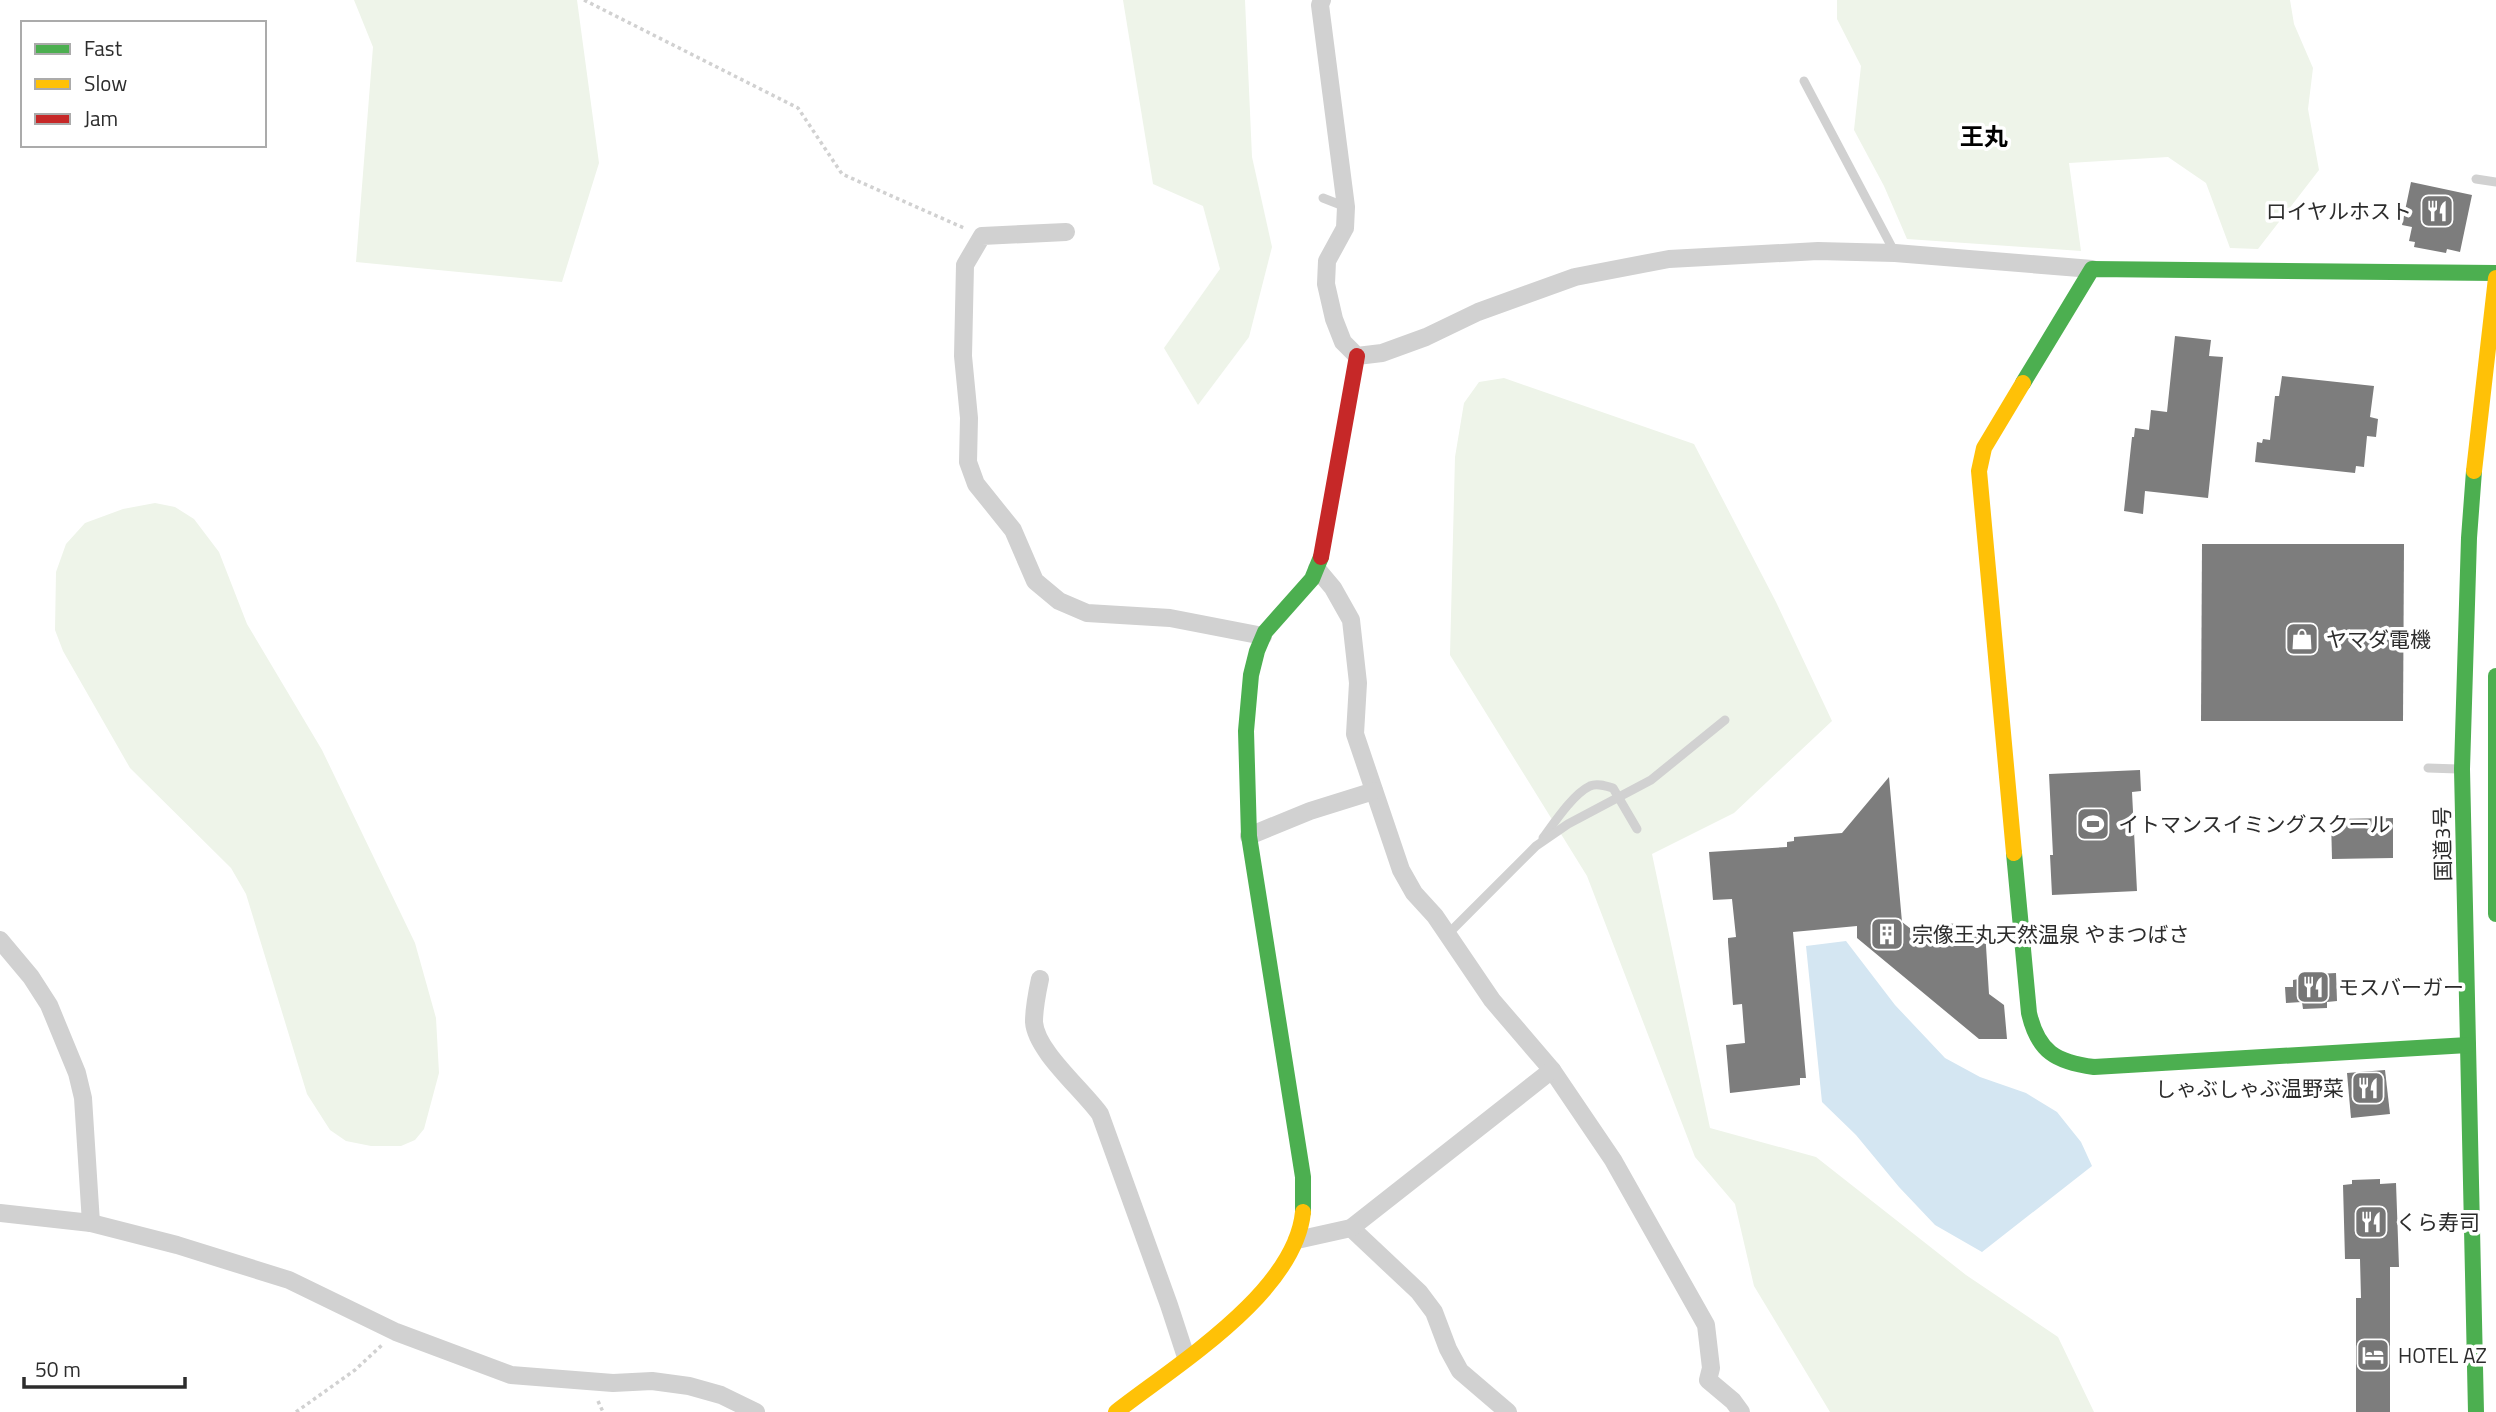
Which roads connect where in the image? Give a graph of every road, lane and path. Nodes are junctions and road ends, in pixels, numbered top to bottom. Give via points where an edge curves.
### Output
1 (584, 0) edge
2 (1322, 0) edge
3 (1804, 80) dead end
4 (2476, 179) dead end
5 (2496, 182) edge
6 (1323, 198) dead end
7 (1346, 207) junction
8 (1066, 232) dead end
9 (982, 236) junction
10 (1895, 253) junction
11 (2092, 269) junction
12 (2496, 275) edge
13 (1357, 356) junction
14 (1317, 569) junction
15 (1263, 636) junction
16 (2496, 676) edge
17 (1725, 720) dead end
18 (2428, 768) dead end
19 (2462, 769) junction
20 (1374, 791) junction
21 (1618, 797) junction
22 (1637, 829) dead end
23 (1249, 836) junction
24 (1536, 846) junction
25 (2496, 914) edge
26 (1448, 934) junction
27 (0, 940) edge
28 (1040, 979) dead end
29 (2468, 1045) junction
30 (1552, 1070) junction
31 (0, 1213) edge
32 (91, 1223) junction
33 (1351, 1228) junction
34 (1297, 1240) junction
35 (396, 1332) junction
36 (1186, 1357) junction
37 (296, 1412) edge
38 (756, 1412) edge
39 (1116, 1412) edge
40 (1508, 1412) edge
41 (1741, 1412) edge
42 (2476, 1412) edge

1 - 9 path via 798,108 842,174
2 - 7 street
3 - 10 lane
4 - 5 lane
6 - 7 lane
7 - 13 street via 1345,228 1327,261 1326,284 1343,342
8 - 9 street
9 - 15 street via 965,265 968,461 976,484 1013,530 1035,581 1059,601 1087,613 1170,618
10 - 11 street
10 - 13 street via 1818,251 1669,259 1575,277 1382,353
11 - 12 main road
11 - 29 main road via 1984,448 1979,471 2029,1013 2038,1041 2070,1064 2094,1067
12 - 19 main road, 国道3号 via 2470,525
13 - 14 main road
14 - 15 main road
14 - 20 street via 1351,620 1358,683 1355,734
15 - 23 main road via 1248,693
16 - 25 main road
17 - 21 lane via 1651,780
18 - 19 lane
19 - 29 main road, 国道3号
20 - 23 street
20 - 26 street via 1401,870 1413,893
21 - 22 lane
21 - 24 lane
21 - 24 lane via 1613,788 1590,786 1560,814
23 - 34 main road via 1303,1177 1303,1218
24 - 26 lane
26 - 30 street via 1492,1000
27 - 32 street via 48,1005 77,1073 83,1098
28 - 36 street via 1034,1025 1041,1045 1100,1114
29 - 42 main road, 国道3号
30 - 33 street
30 - 41 street via 1613,1160 1706,1325 1708,1380
31 - 32 street
32 - 35 street via 289,1280
33 - 34 street
33 - 40 street via 1434,1312 1460,1371
34 - 36 main road via 1279,1274 1233,1320
35 - 37 path via 355,1370
35 - 38 street via 511,1375 689,1386
36 - 39 main road

